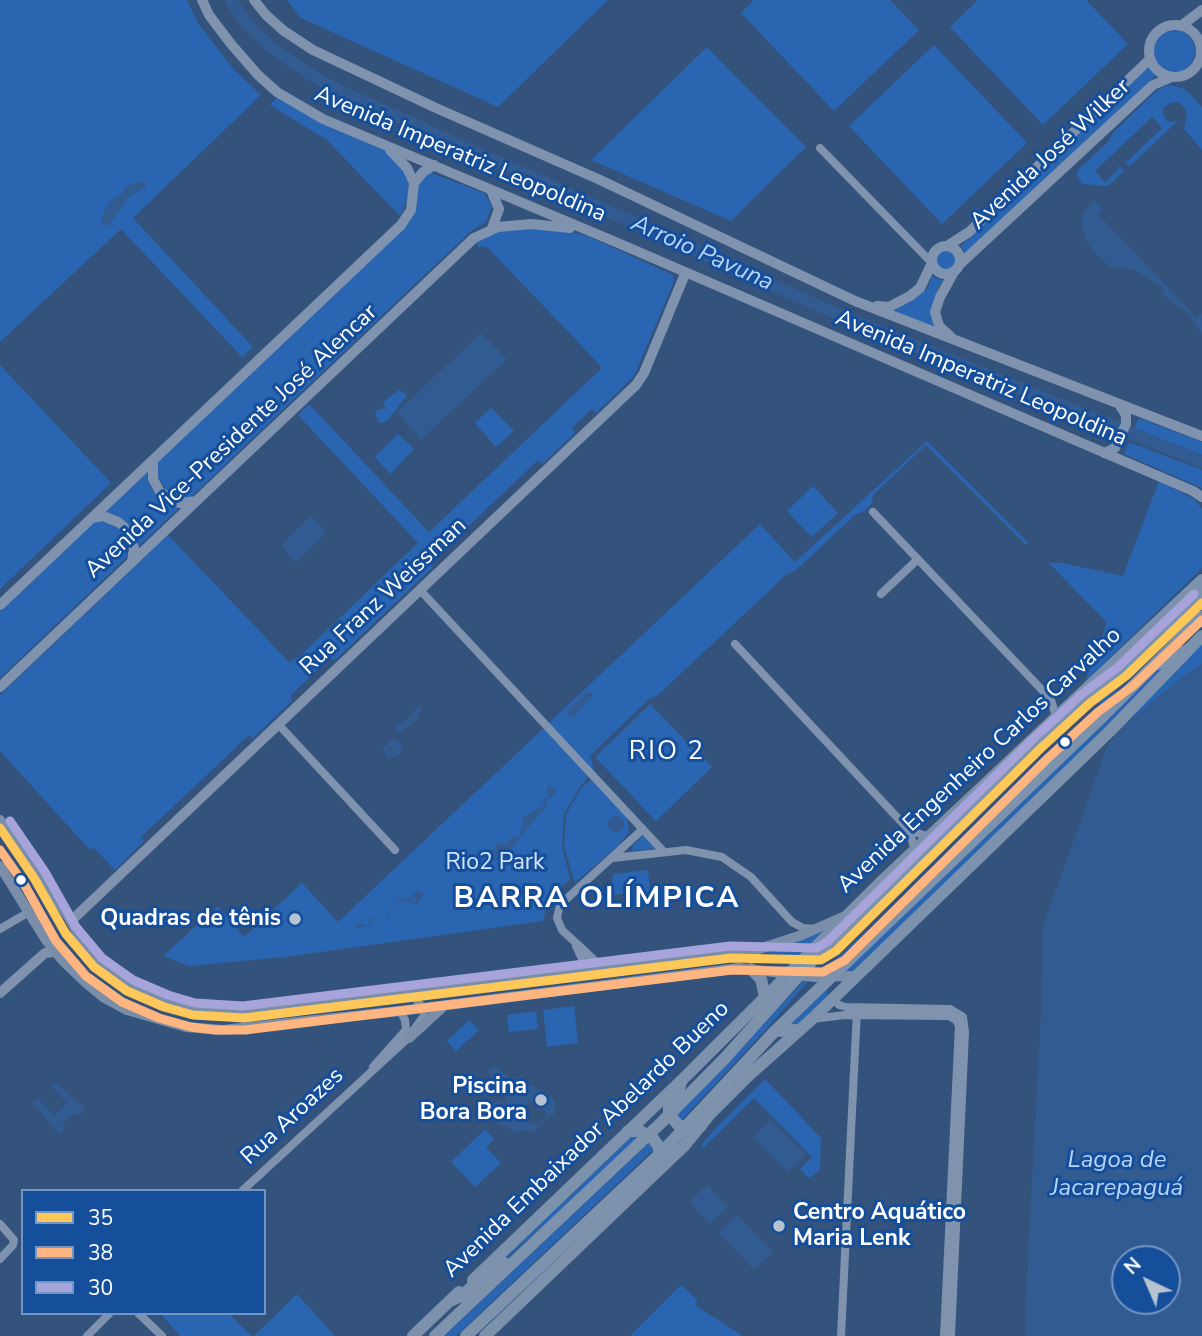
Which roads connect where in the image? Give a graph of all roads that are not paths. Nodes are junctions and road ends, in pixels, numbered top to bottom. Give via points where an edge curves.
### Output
1 (202, 0) edge
2 (254, 0) edge
3 (1202, 10) edge
4 (1181, 26) junction
5 (1201, 55) edge
6 (1150, 59) junction
7 (1172, 77) junction
8 (384, 144) junction
9 (820, 148) dead end
10 (434, 165) junction
11 (414, 183) junction
12 (491, 190) junction
13 (492, 228) junction
14 (586, 230) junction
15 (947, 246) junction
16 (932, 263) junction
17 (957, 268) junction
18 (685, 274) junction
19 (855, 301) junction
20 (964, 344) junction
21 (1119, 404) junction
22 (1202, 436) edge
23 (1104, 453) junction
24 (153, 462) junction
25 (1202, 497) edge
26 (198, 500) junction
27 (873, 512) dead end
28 (92, 518) junction
29 (918, 559) junction
30 (132, 562) junction
31 (1200, 586) edge
32 (420, 590) junction
33 (881, 594) dead end
34 (0, 605) edge
35 (1202, 617) edge
36 (1202, 636) edge
37 (735, 644) dead end
38 (1189, 649) junction
39 (1147, 671) junction
40 (0, 687) edge
41 (1051, 699) junction
42 (1067, 706) junction
43 (1056, 717) junction
44 (278, 724) junction
45 (3, 823) edge
46 (643, 829) junction
47 (909, 830) junction
48 (929, 837) junction
49 (0, 838) edge
50 (395, 850) dead end
51 (915, 850) junction
52 (664, 852) junction
53 (613, 858) junction
54 (0, 866) edge
55 (4, 882) edge
56 (29, 912) junction
57 (848, 915) junction
58 (71, 921) junction
59 (0, 929) edge
60 (815, 929) junction
61 (46, 940) junction
62 (575, 943) junction
63 (55, 951) junction
64 (30, 965) junction
65 (751, 969) junction
66 (604, 970) junction
67 (581, 972) junction
68 (794, 974) junction
69 (854, 976) junction
70 (831, 977) junction
71 (624, 982) junction
72 (0, 993) edge
73 (412, 994) junction
74 (765, 997) junction
75 (832, 998) junction
76 (445, 1004) junction
77 (423, 1008) junction
78 (400, 1011) junction
79 (857, 1011) junction
80 (811, 1020) junction
81 (799, 1030) junction
82 (775, 1031) junction
83 (409, 1038) junction
84 (371, 1071) junction
85 (681, 1081) junction
86 (669, 1114) junction
87 (701, 1126) junction
88 (685, 1128) junction
89 (628, 1131) junction
90 (649, 1135) junction
91 (660, 1154) junction
92 (244, 1189) edge
93 (622, 1205) junction
94 (571, 1207) junction
95 (0, 1224) edge
96 (0, 1259) edge
97 (950, 1264) junction
98 (452, 1300) junction
99 (108, 1315) edge
100 (141, 1315) edge
101 (87, 1336) edge
102 (162, 1336) edge
103 (413, 1336) edge
104 (436, 1336) edge
105 (466, 1336) edge
106 (485, 1336) edge
107 (841, 1336) edge
108 (944, 1336) edge
109 (951, 1336) edge

1 - 8 street, Avenida Imperatriz Leopoldina via 231,44 277,92 314,115
2 - 19 street, Avenida Imperatriz Leopoldina via 284,31 313,50
3 - 4 street
4 - 5 street via 1193,33
4 - 6 street via 1169,26 1154,36
5 - 7 street via 1188,73
6 - 7 street via 1158,71
6 - 15 street, Avenida José Wilker via 969,232
7 - 17 street, Avenida José Wilker via 1153,85
8 - 10 street, Avenida Imperatriz Leopoldina
8 - 11 street via 401,160
9 - 16 street
10 - 11 street
10 - 12 street, Avenida Imperatriz Leopoldina
11 - 24 street, Avenida Vice-Presidente José Alencar via 411,210 401,225
12 - 13 street via 499,209
12 - 14 street, Avenida Imperatriz Leopoldina
13 - 14 street, Avenida Vice-Presidente José Alencar via 531,224
13 - 26 street, Avenida Vice-Presidente José Alencar via 474,238
14 - 18 street, Avenida Imperatriz Leopoldina
15 - 16 street via 935,251
15 - 17 street via 958,252
16 - 17 street via 948,274
16 - 19 street via 920,288 893,306
17 - 20 street, Avenida José Wilker via 940,297 935,317 941,330
18 - 23 street, Avenida Imperatriz Leopoldina
18 - 32 street, Rua Franz Weissman via 636,385
19 - 20 street, Avenida Imperatriz Leopoldina
20 - 21 street, Avenida Imperatriz Leopoldina
21 - 22 street, Avenida Imperatriz Leopoldina
21 - 23 street via 1126,424 1115,448
23 - 25 street, Avenida Imperatriz Leopoldina
24 - 26 street via 153,479 160,492 180,503
24 - 28 street, Avenida Vice-Presidente José Alencar
26 - 30 street, Avenida Vice-Presidente José Alencar
27 - 29 street
28 - 30 street via 103,516 124,527 134,548
28 - 34 street, Avenida Vice-Presidente José Alencar
29 - 33 street
29 - 41 street
30 - 40 street, Avenida Vice-Presidente José Alencar
31 - 42 main road, Avenida Engenheiro Carlos Carvalho
31 - 68 highway, Avenida Engenheiro Carlos Carvalho via 1121,672 1082,701
32 - 44 street, Rua Franz Weissman
32 - 46 street
35 - 39 highway, Avenida Engenheiro Carlos Carvalho
36 - 38 main road
37 - 47 street
38 - 39 highway
38 - 69 main road
39 - 70 highway, Avenida Engenheiro Carlos Carvalho
41 - 42 street
41 - 43 street
42 - 43 main road, Avenida Engenheiro Carlos Carvalho
43 - 48 main road, Avenida Engenheiro Carlos Carvalho
44 - 50 street
44 - 58 street, Rua Franz Weissman
45 - 49 main road
45 - 58 main road
46 - 52 street
46 - 53 street
47 - 48 street
47 - 51 street
48 - 51 main road, Avenida Engenheiro Carlos Carvalho
51 - 57 main road, Avenida Engenheiro Carlos Carvalho
52 - 53 street
52 - 60 street via 693,850 722,857 751,877 792,922
53 - 62 street via 559,909 559,925
54 - 55 main road
55 - 56 main road
56 - 59 street
56 - 61 main road
57 - 60 main road
57 - 68 main road, Avenida Engenheiro Carlos Carvalho
58 - 73 main road via 84,945 111,971 142,991 186,1008 234,1013
60 - 66 main road via 760,950
61 - 63 main road
61 - 64 street
62 - 66 street
62 - 67 street via 582,959
63 - 64 street
63 - 78 main road via 113,1003 186,1027 223,1030
64 - 72 street
65 - 68 main road
65 - 71 main road
65 - 74 main road via 761,979
66 - 67 main road
66 - 71 main road
67 - 73 main road
68 - 70 main road
68 - 74 main road, Avenida Embaixador Abelardo Bueno
68 - 86 highway, Avenida Embaixador Abelardo Bueno via 725,1058
69 - 70 main road
69 - 75 main road
70 - 82 highway
71 - 76 main road
73 - 77 street
74 - 85 main road, Avenida Embaixador Abelardo Bueno
75 - 79 street
75 - 80 main road
76 - 77 main road
76 - 83 main road
77 - 78 main road
77 - 83 street, Rua Aroazes via 423,1019
78 - 84 street, Rua Aroazes via 406,1030
79 - 80 street
79 - 97 street via 950,1009 963,1017
79 - 107 street
80 - 81 main road
81 - 82 highway
81 - 87 main road
82 - 88 highway
83 - 84 street, Rua Aroazes
84 - 92 street, Rua Aroazes
85 - 86 highway via 669,1102
85 - 89 main road, Avenida Embaixador Abelardo Bueno
86 - 88 highway
86 - 90 highway, Avenida Embaixador Abelardo Bueno
87 - 88 highway
87 - 93 main road
88 - 91 highway
89 - 90 highway
89 - 98 main road, Avenida Embaixador Abelardo Bueno
90 - 91 highway
90 - 94 highway, Avenida Embaixador Abelardo Bueno
91 - 93 highway via 654,1168
91 - 105 highway
93 - 106 main road
94 - 98 highway
94 - 104 highway, Avenida Embaixador Abelardo Bueno
95 - 96 street via 14,1240
97 - 108 street
97 - 109 street
98 - 103 main road, Avenida Embaixador Abelardo Bueno
99 - 101 street
100 - 102 street

